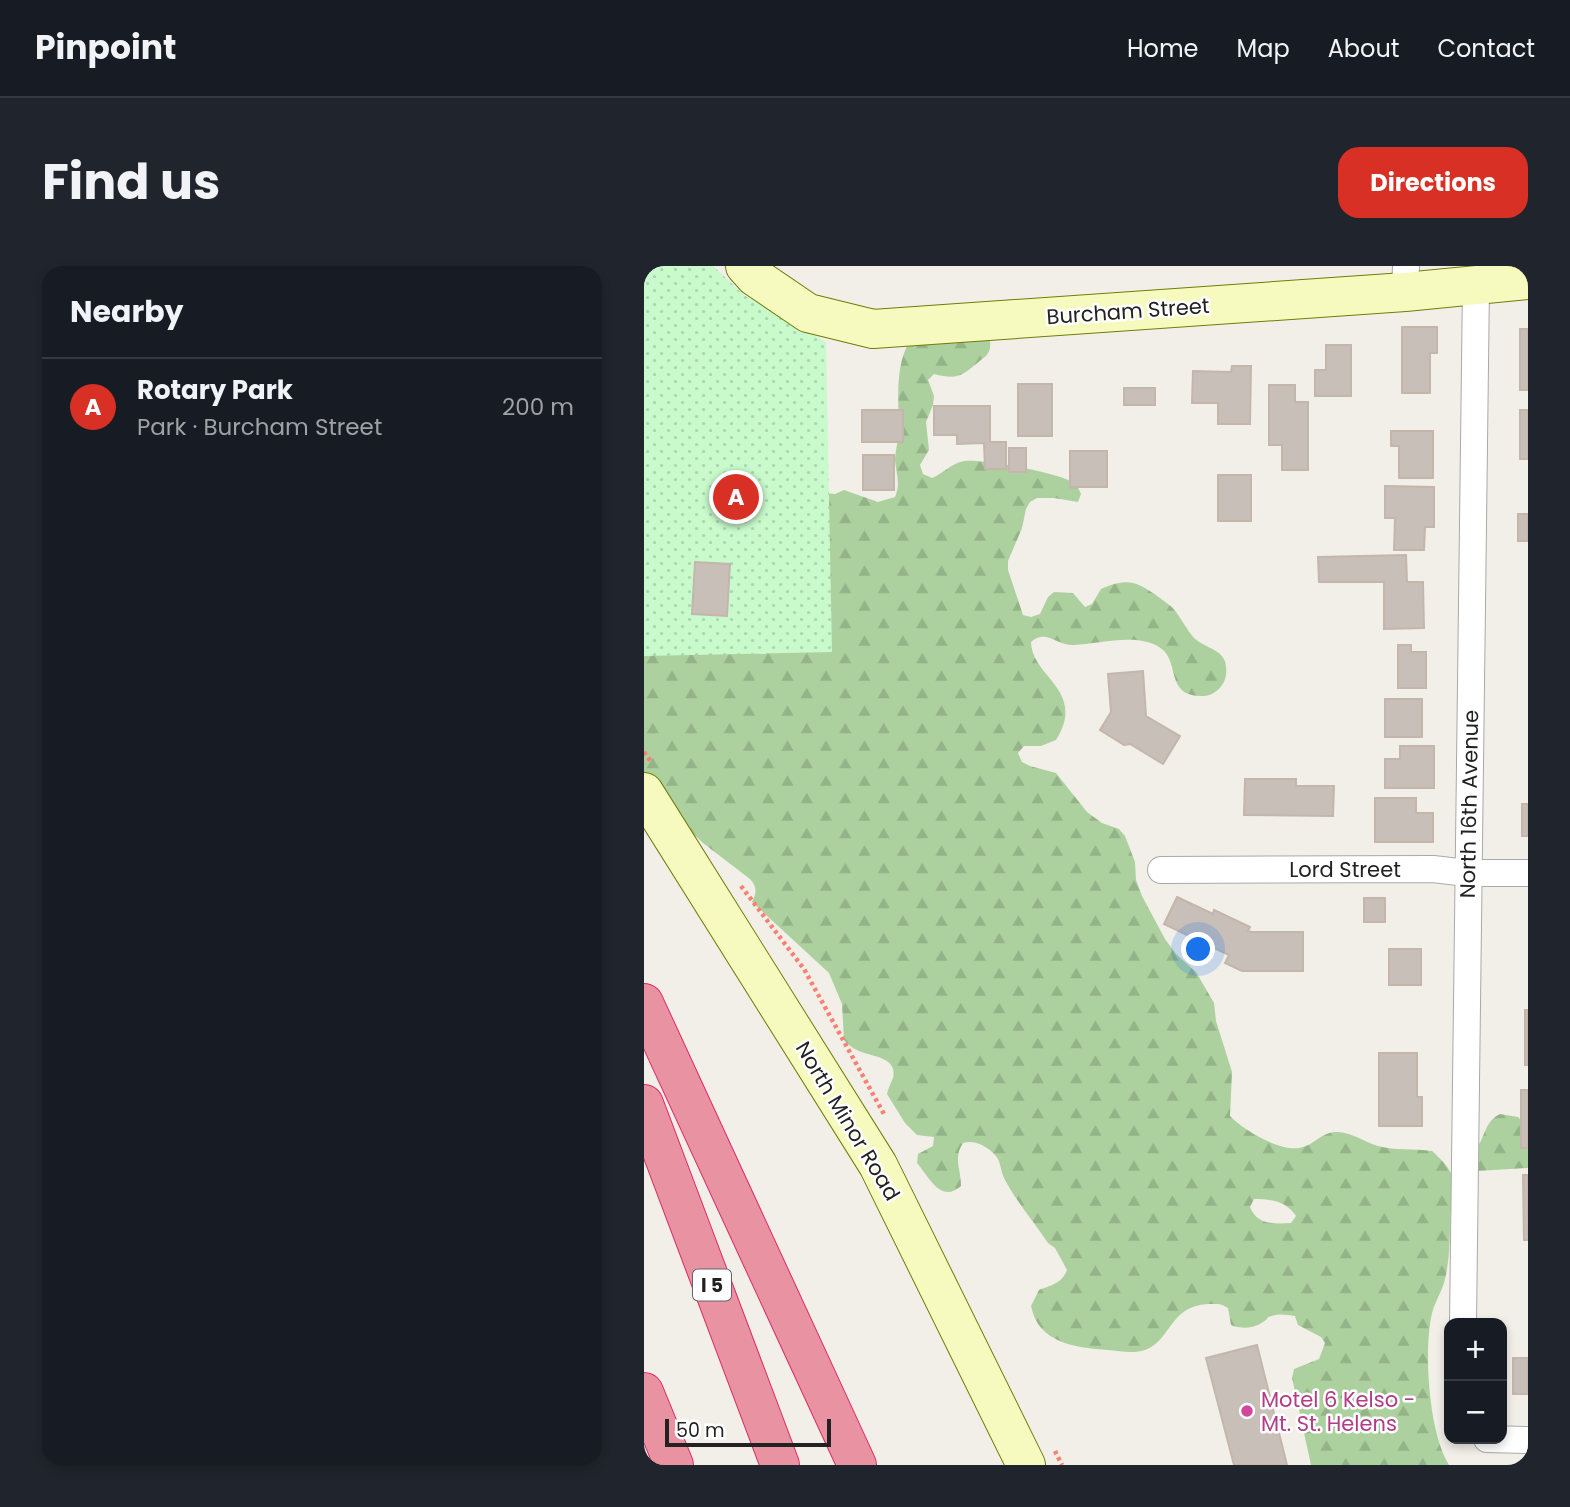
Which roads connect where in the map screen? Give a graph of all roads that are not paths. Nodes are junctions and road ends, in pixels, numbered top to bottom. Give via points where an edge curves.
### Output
1 (745, 266) edge
2 (1405, 279) edge
3 (1528, 281) edge
4 (1476, 285) junction
5 (644, 792) edge
6 (1161, 870) dead end
7 (1467, 873) junction
8 (1528, 873) edge
9 (644, 1003) edge
10 (644, 1104) edge
11 (1463, 1318) edge
12 (644, 1392) edge
13 (1507, 1439) edge
14 (1528, 1440) edge
15 (674, 1465) edge
16 (780, 1465) edge
17 (857, 1465) edge
18 (1026, 1465) edge

1 - 2 street, Burcham Street via 808,313 873,329
2 - 4 street, Burcham Street
3 - 4 street, Burcham Street
4 - 7 street, North 16th Avenue
5 - 18 street, North Minor Road via 878,1165
6 - 7 street, Lord Street via 1433,869
7 - 8 street, Lord Street
7 - 11 street, North 16th Avenue
9 - 17 highway
10 - 16 highway, I 5
12 - 15 highway
13 - 14 street

